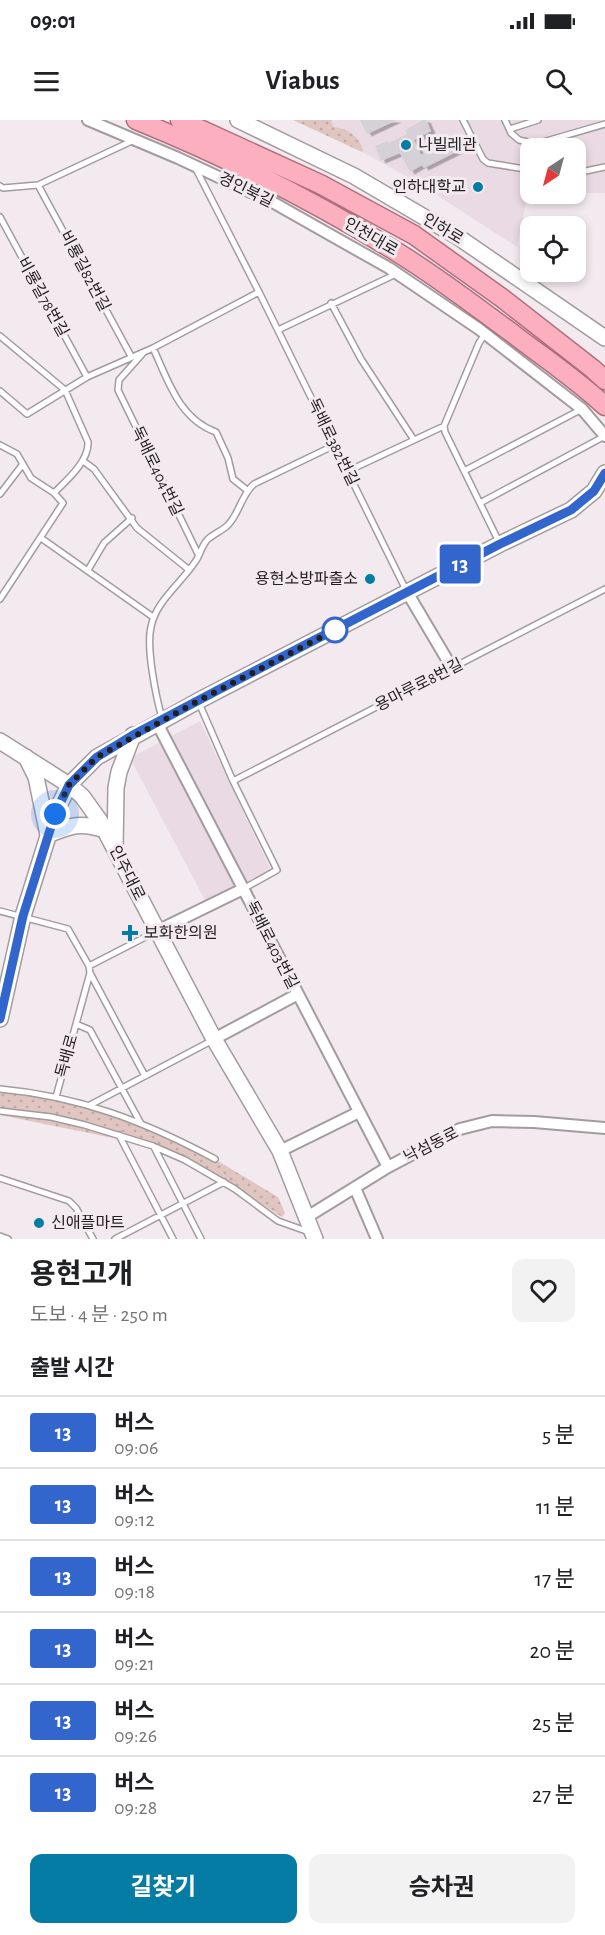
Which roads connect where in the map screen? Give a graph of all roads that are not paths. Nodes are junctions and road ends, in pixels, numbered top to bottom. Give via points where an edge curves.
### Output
1 (88, 120) edge
2 (136, 120) edge
3 (180, 120) edge
4 (238, 120) edge
5 (463, 120) edge
6 (505, 120) edge
7 (538, 120) edge
8 (605, 124) edge
9 (510, 129) junction
10 (135, 139) junction
11 (194, 165) junction
12 (605, 167) edge
13 (520, 168) edge
14 (586, 171) edge
15 (38, 185) junction
16 (1, 188) edge
17 (0, 217) edge
18 (397, 273) junction
19 (259, 292) junction
20 (331, 303) junction
21 (278, 330) junction
22 (485, 334) junction
23 (0, 336) edge
24 (605, 338) edge
25 (153, 348) junction
26 (144, 351) junction
27 (131, 356) junction
28 (599, 375) edge
29 (87, 377) junction
30 (0, 390) edge
31 (65, 390) junction
32 (605, 406) edge
33 (582, 409) junction
34 (444, 426) junction
35 (605, 436) edge
36 (414, 440) junction
37 (0, 445) edge
38 (335, 446) junction
39 (83, 461) junction
40 (22, 464) junction
41 (348, 471) junction
42 (464, 471) junction
43 (605, 473) edge
44 (246, 490) junction
45 (54, 493) junction
46 (0, 494) edge
47 (480, 503) junction
48 (132, 518) junction
49 (40, 538) junction
50 (500, 544) junction
51 (198, 554) junction
52 (188, 569) junction
53 (88, 570) junction
54 (605, 589) edge
55 (407, 592) junction
56 (0, 598) edge
57 (153, 617) junction
58 (452, 668) junction
59 (198, 701) junction
60 (160, 721) junction
61 (133, 735) junction
62 (0, 741) edge
63 (26, 757) junction
64 (233, 781) junction
65 (69, 785) junction
66 (105, 830) junction
67 (48, 835) junction
68 (115, 849) junction
69 (243, 888) junction
70 (0, 910) edge
71 (23, 916) junction
72 (157, 931) junction
73 (89, 969) junction
74 (298, 994) junction
75 (0, 1019) edge
76 (76, 1024) junction
77 (214, 1040) junction
78 (145, 1076) junction
79 (122, 1088) junction
80 (0, 1089) edge
81 (56, 1098) junction
82 (90, 1105) junction
83 (0, 1111) edge
84 (359, 1112) junction
85 (140, 1122) junction
86 (605, 1128) edge
87 (119, 1135) junction
88 (153, 1146) junction
89 (280, 1151) junction
90 (215, 1159) dead end
91 (388, 1167) junction
92 (0, 1178) edge
93 (224, 1182) junction
94 (355, 1188) junction
95 (183, 1204) junction
96 (161, 1215) junction
97 (307, 1217) junction
98 (0, 1236) edge
99 (314, 1236) edge
100 (8, 1239) edge
101 (93, 1239) edge
102 (115, 1239) edge
103 (173, 1239) edge
104 (201, 1239) edge
105 (377, 1239) edge

1 - 10 street, 경인북길
2 - 32 highway, 인천대로 via 239,165 401,255 489,316
3 - 28 highway, 인천대로 via 320,184 414,235
4 - 24 main road, 인하로 via 354,176 458,237
5 - 13 lane via 483,159
6 - 9 lane
7 - 9 lane
8 - 9 lane via 536,144 519,140
10 - 11 street, 경인북길
10 - 15 lane
11 - 18 street, 경인북길 via 274,203
11 - 19 lane, 독배로382번길
12 - 14 lane
15 - 16 lane
15 - 27 lane, 비룡길82번길
17 - 29 lane, 비룡길78번길
18 - 20 lane
18 - 22 street, 경인북길
19 - 21 lane, 독배로382번길
19 - 25 lane
20 - 21 lane
20 - 36 lane via 361,359
21 - 38 lane, 독배로382번길
22 - 33 street, 경인북길
22 - 34 lane
23 - 31 lane
25 - 26 lane
25 - 44 lane via 180,405 205,429 216,432 234,479
26 - 27 lane
26 - 51 lane, 독배로404번길 via 117,386
27 - 29 lane
29 - 31 lane
30 - 31 lane via 27,414
31 - 39 lane via 87,442
33 - 35 street, 경인북길
33 - 42 lane
34 - 36 lane
34 - 42 lane
35 - 47 lane, 경인북길
36 - 41 lane
37 - 40 lane via 17,454
38 - 41 lane, 독배로382번길
38 - 44 lane
39 - 45 lane
39 - 48 lane via 94,469
40 - 45 lane via 31,477
40 - 46 lane
41 - 55 lane, 독배로382번길
42 - 47 lane
43 - 50 main road via 594,491 571,510
44 - 51 lane via 230,523 208,539
45 - 49 lane via 63,503
47 - 50 lane
48 - 52 lane via 138,528
48 - 53 lane via 104,543
49 - 53 lane
49 - 56 lane
50 - 55 main road
51 - 52 lane
52 - 57 lane
53 - 57 lane
54 - 58 lane, 용마루로8번길
55 - 58 street
55 - 59 main road
57 - 60 lane via 150,642
58 - 64 lane, 용마루로8번길
59 - 60 main road
59 - 64 lane
60 - 61 main road
60 - 69 street, 독배로403번길
61 - 65 main road via 97,757
61 - 68 main road via 116,788
62 - 63 main road, 인주대로
63 - 65 main road, 인주대로
63 - 67 main road via 36,777
64 - 69 lane via 277,870
65 - 66 main road, 인주대로 via 82,796
65 - 67 main road
66 - 67 main road via 87,824
66 - 68 main road, 인주대로
67 - 71 main road
68 - 72 main road, 인주대로
69 - 72 street
69 - 74 street, 독배로403번길
70 - 71 lane
71 - 73 lane via 68,929
71 - 75 main road
72 - 73 lane
72 - 77 main road, 인주대로
73 - 76 lane
73 - 78 lane
74 - 77 street
74 - 84 street, 독배로403번길
76 - 79 lane, 독배로 via 90,1030
76 - 81 lane, 독배로
77 - 78 lane
77 - 89 main road, 인주대로
78 - 79 lane
79 - 82 lane
79 - 85 lane
80 - 81 lane, 독배로
81 - 82 lane, 독배로
82 - 85 lane, 독배로
83 - 87 lane via 51,1117
84 - 89 street
84 - 91 street, 독배로403번길
85 - 90 lane
86 - 91 street, 낙섬동로 via 492,1121 460,1129
87 - 88 lane
87 - 96 lane
88 - 93 lane
88 - 95 lane
89 - 97 main road, 인주대로
91 - 94 street, 낙섬동로
92 - 101 lane via 69,1201
93 - 95 lane
93 - 99 lane via 278,1221
94 - 97 street, 낙섬동로
94 - 105 street
95 - 96 lane
95 - 104 lane
96 - 102 lane
96 - 103 lane
97 - 99 main road, 인주대로
98 - 100 lane

